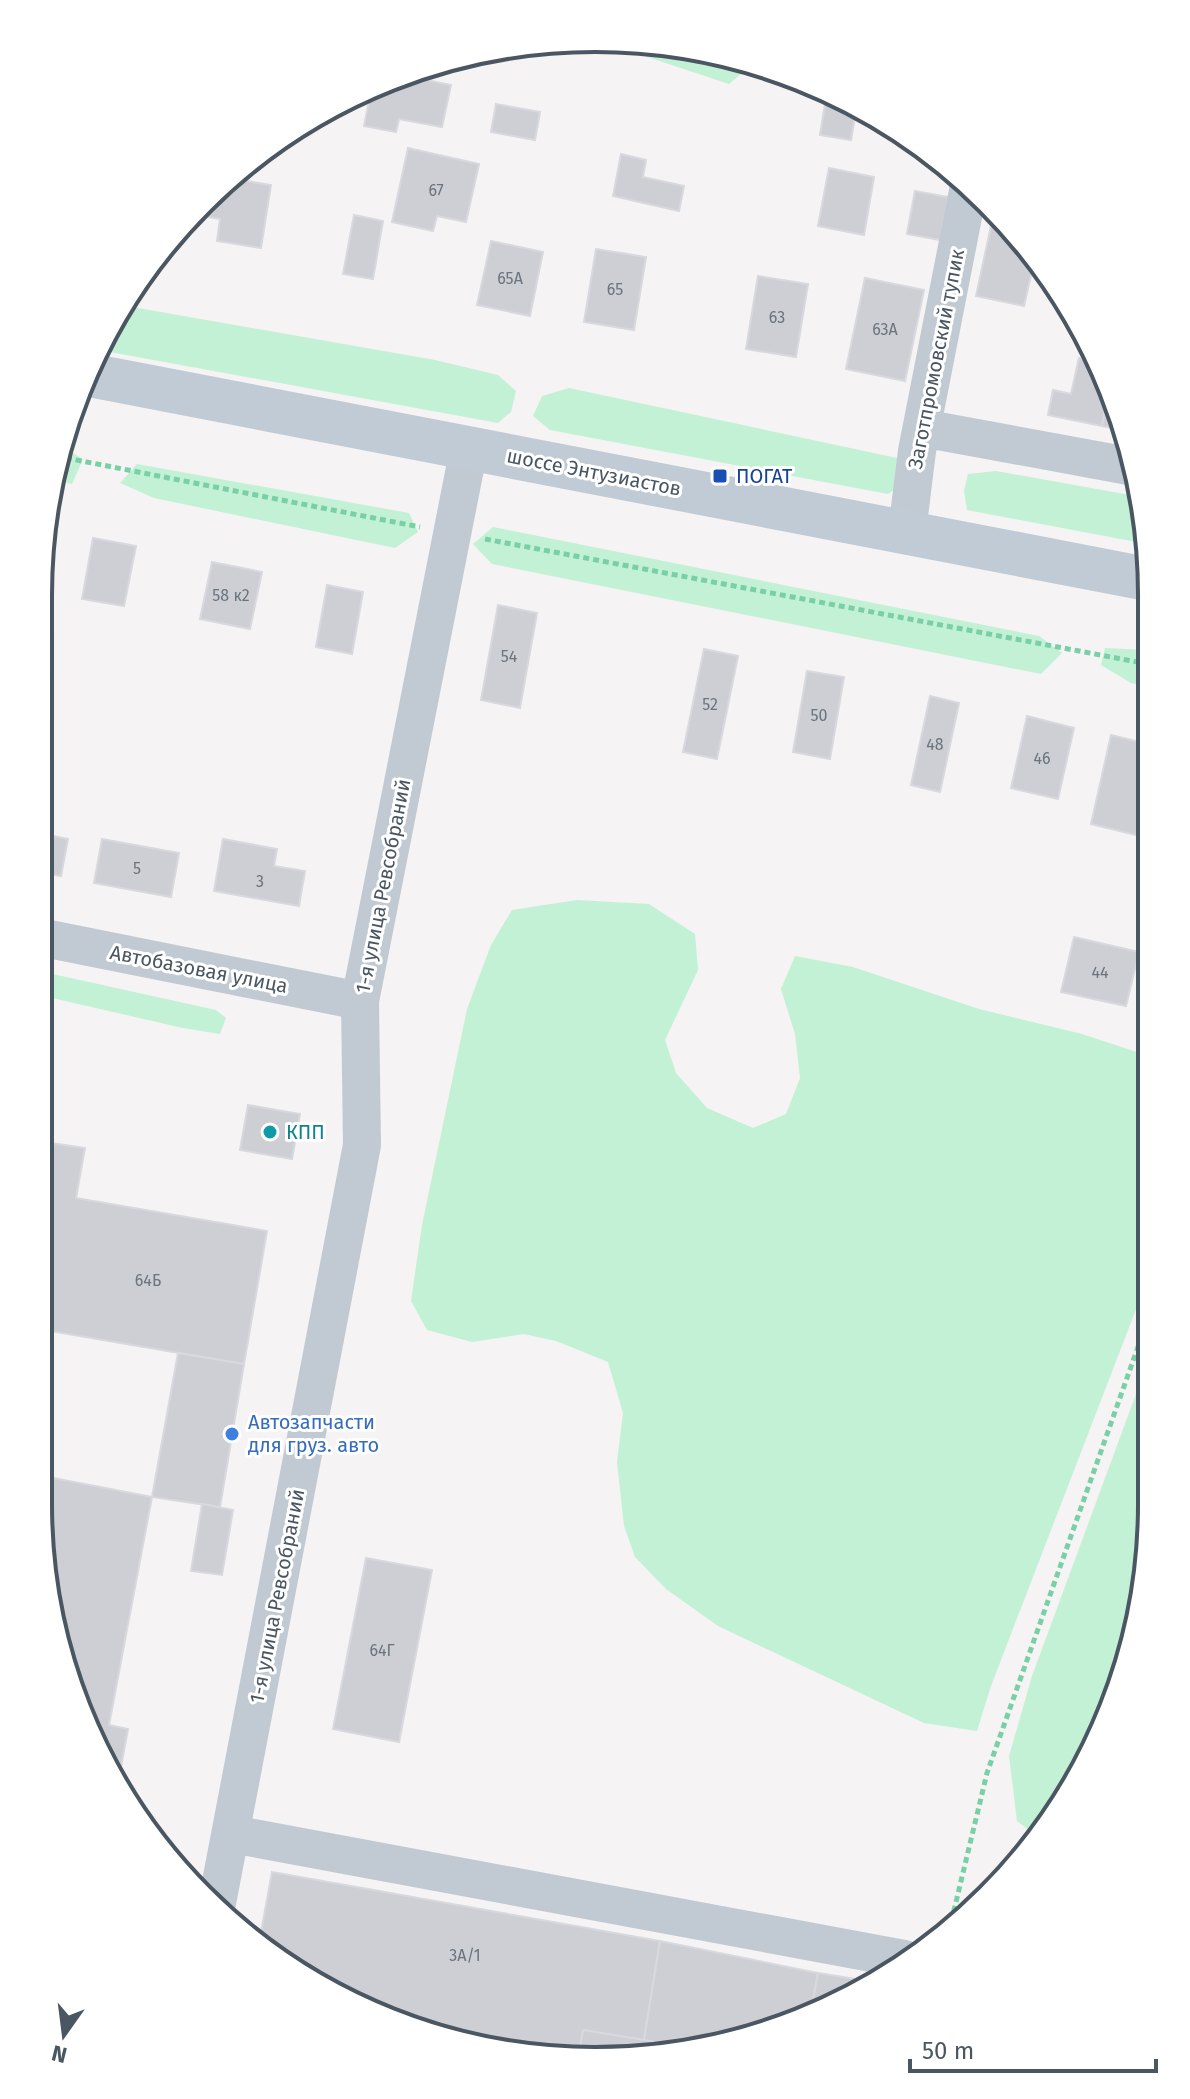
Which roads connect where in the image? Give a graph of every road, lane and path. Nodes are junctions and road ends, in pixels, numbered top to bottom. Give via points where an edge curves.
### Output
1 (966, 199) edge
2 (98, 377) edge
3 (922, 428) junction
4 (469, 448) junction
5 (70, 459) edge
6 (1122, 465) edge
7 (907, 532) junction
8 (452, 533) junction
9 (1138, 577) edge
10 (1138, 662) edge
11 (52, 940) edge
12 (360, 1001) junction
13 (1138, 1347) edge
14 (232, 1834) junction
15 (219, 1895) edge
16 (954, 1911) edge
17 (894, 1957) edge

1 - 3 street, Заготпромовский тупик
2 - 4 main road, шоссе Энтузиастов
3 - 6 street
3 - 7 street, Заготпромовский тупик
4 - 7 main road, шоссе Энтузиастов
4 - 8 street, 1-я улица Ревсобраний
5 - 8 path
7 - 9 main road, шоссе Энтузиастов
8 - 10 path
8 - 12 street, 1-я улица Ревсобраний
11 - 12 street, Автобазовая улица
12 - 14 street, 1-я улица Ревсобраний via 362,1145
13 - 16 path via 987,1773
14 - 15 street, 1-я улица Ревсобраний
14 - 17 street

